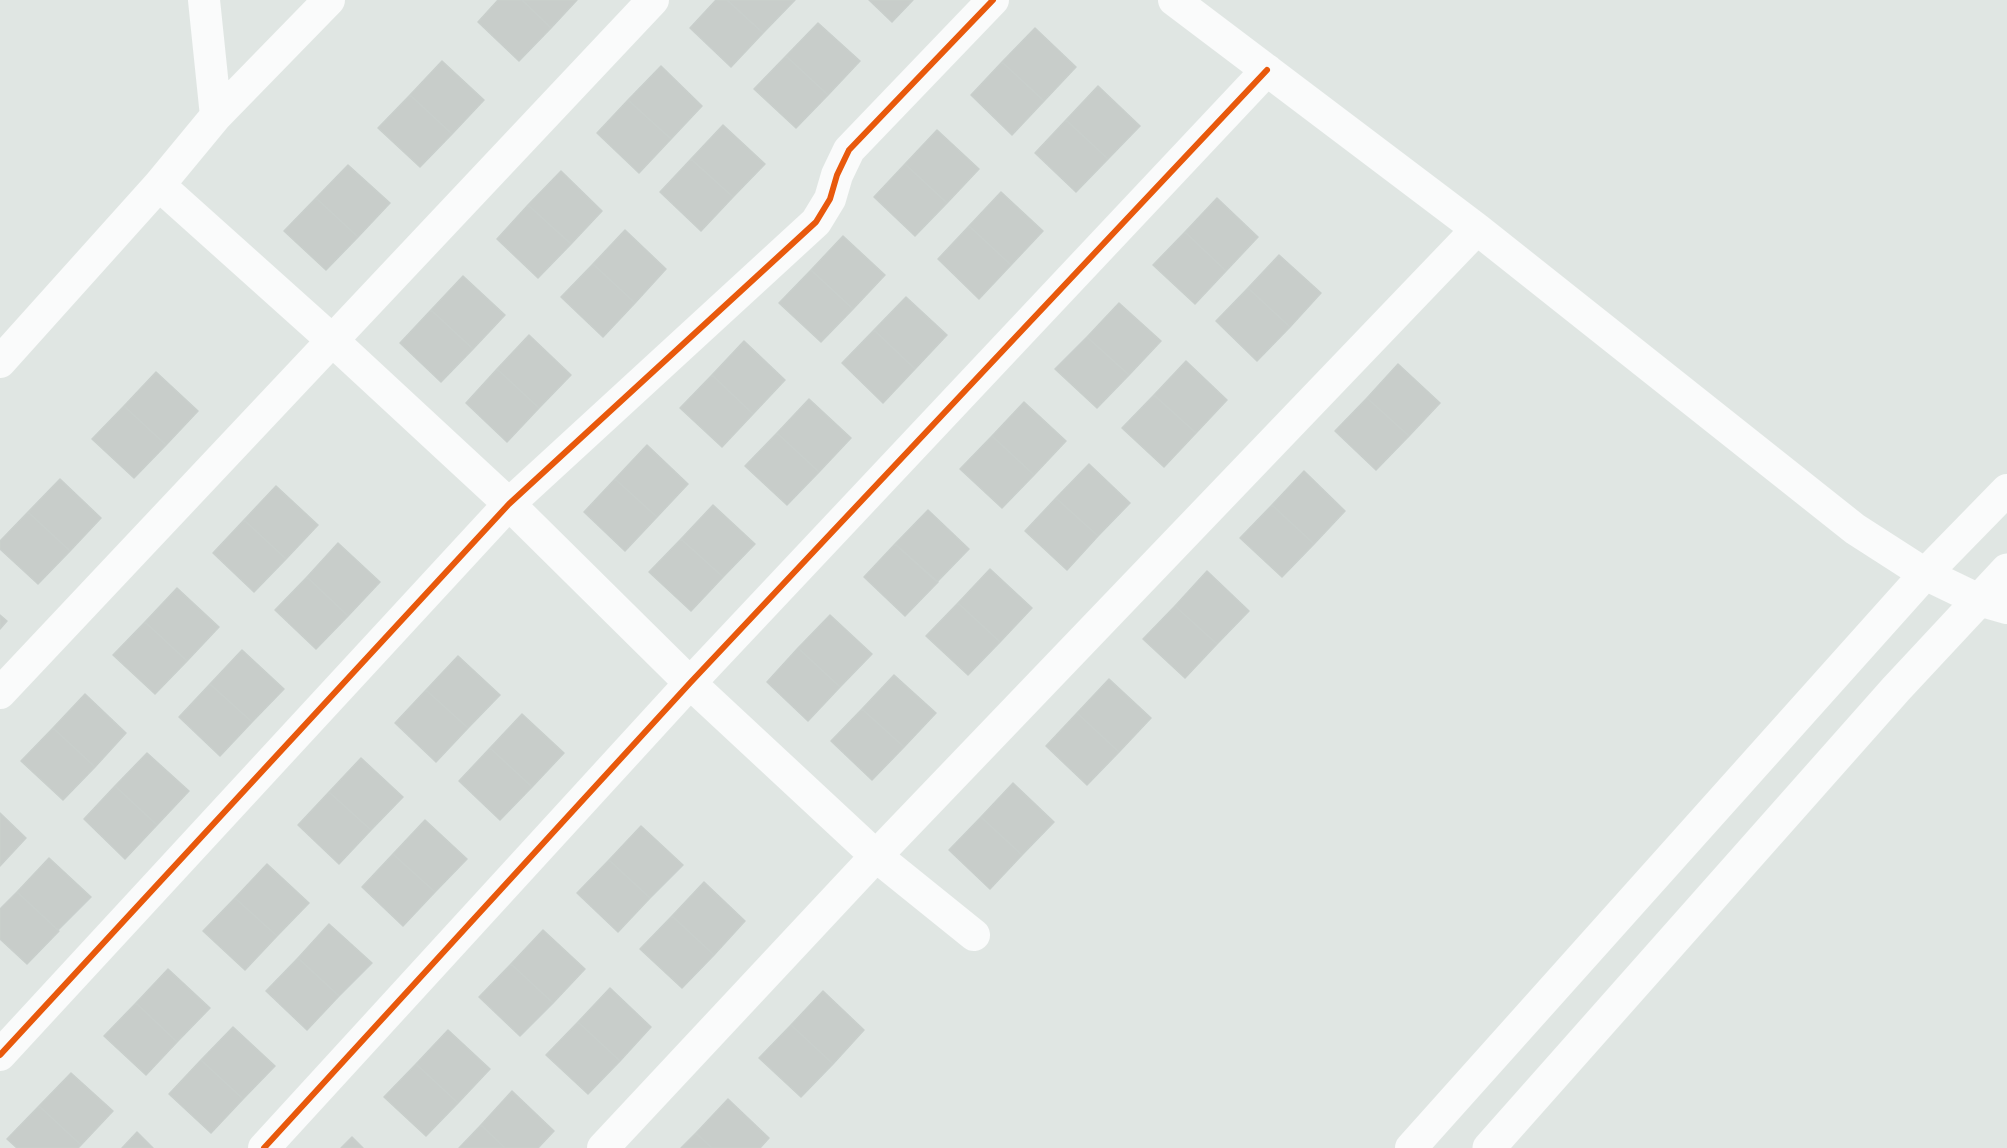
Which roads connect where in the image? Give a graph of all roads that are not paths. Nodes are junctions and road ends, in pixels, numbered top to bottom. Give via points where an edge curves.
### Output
1 (204, 0) edge
2 (653, 0) edge
3 (993, 0) edge
4 (1174, 0) edge
5 (320, 2) edge
6 (1267, 70) junction
7 (216, 116) junction
8 (159, 185) junction
9 (1477, 229) junction
10 (333, 340) junction
11 (0, 362) edge
12 (2007, 490) edge
13 (509, 504) junction
14 (2007, 570) edge
15 (1925, 574) junction
16 (1993, 604) edge
17 (690, 683) junction
18 (0, 693) edge
19 (876, 856) junction
20 (974, 935) dead end
21 (0, 1055) edge
22 (264, 1148) edge
23 (603, 1148) edge
24 (1411, 1148) edge
25 (1490, 1148) edge

1 - 7 street
2 - 10 street
3 - 13 street via 849,150 830,199 816,222
4 - 6 street
5 - 7 street
6 - 9 street
6 - 17 street
7 - 8 street
8 - 10 street
8 - 11 street
9 - 15 street via 1856,528
9 - 19 street
10 - 13 street
10 - 18 street
12 - 15 street
13 - 17 street
13 - 21 street
14 - 16 street
15 - 16 street
15 - 24 street
16 - 25 street via 1881,706
17 - 19 street
17 - 22 street
19 - 20 street
19 - 23 street

